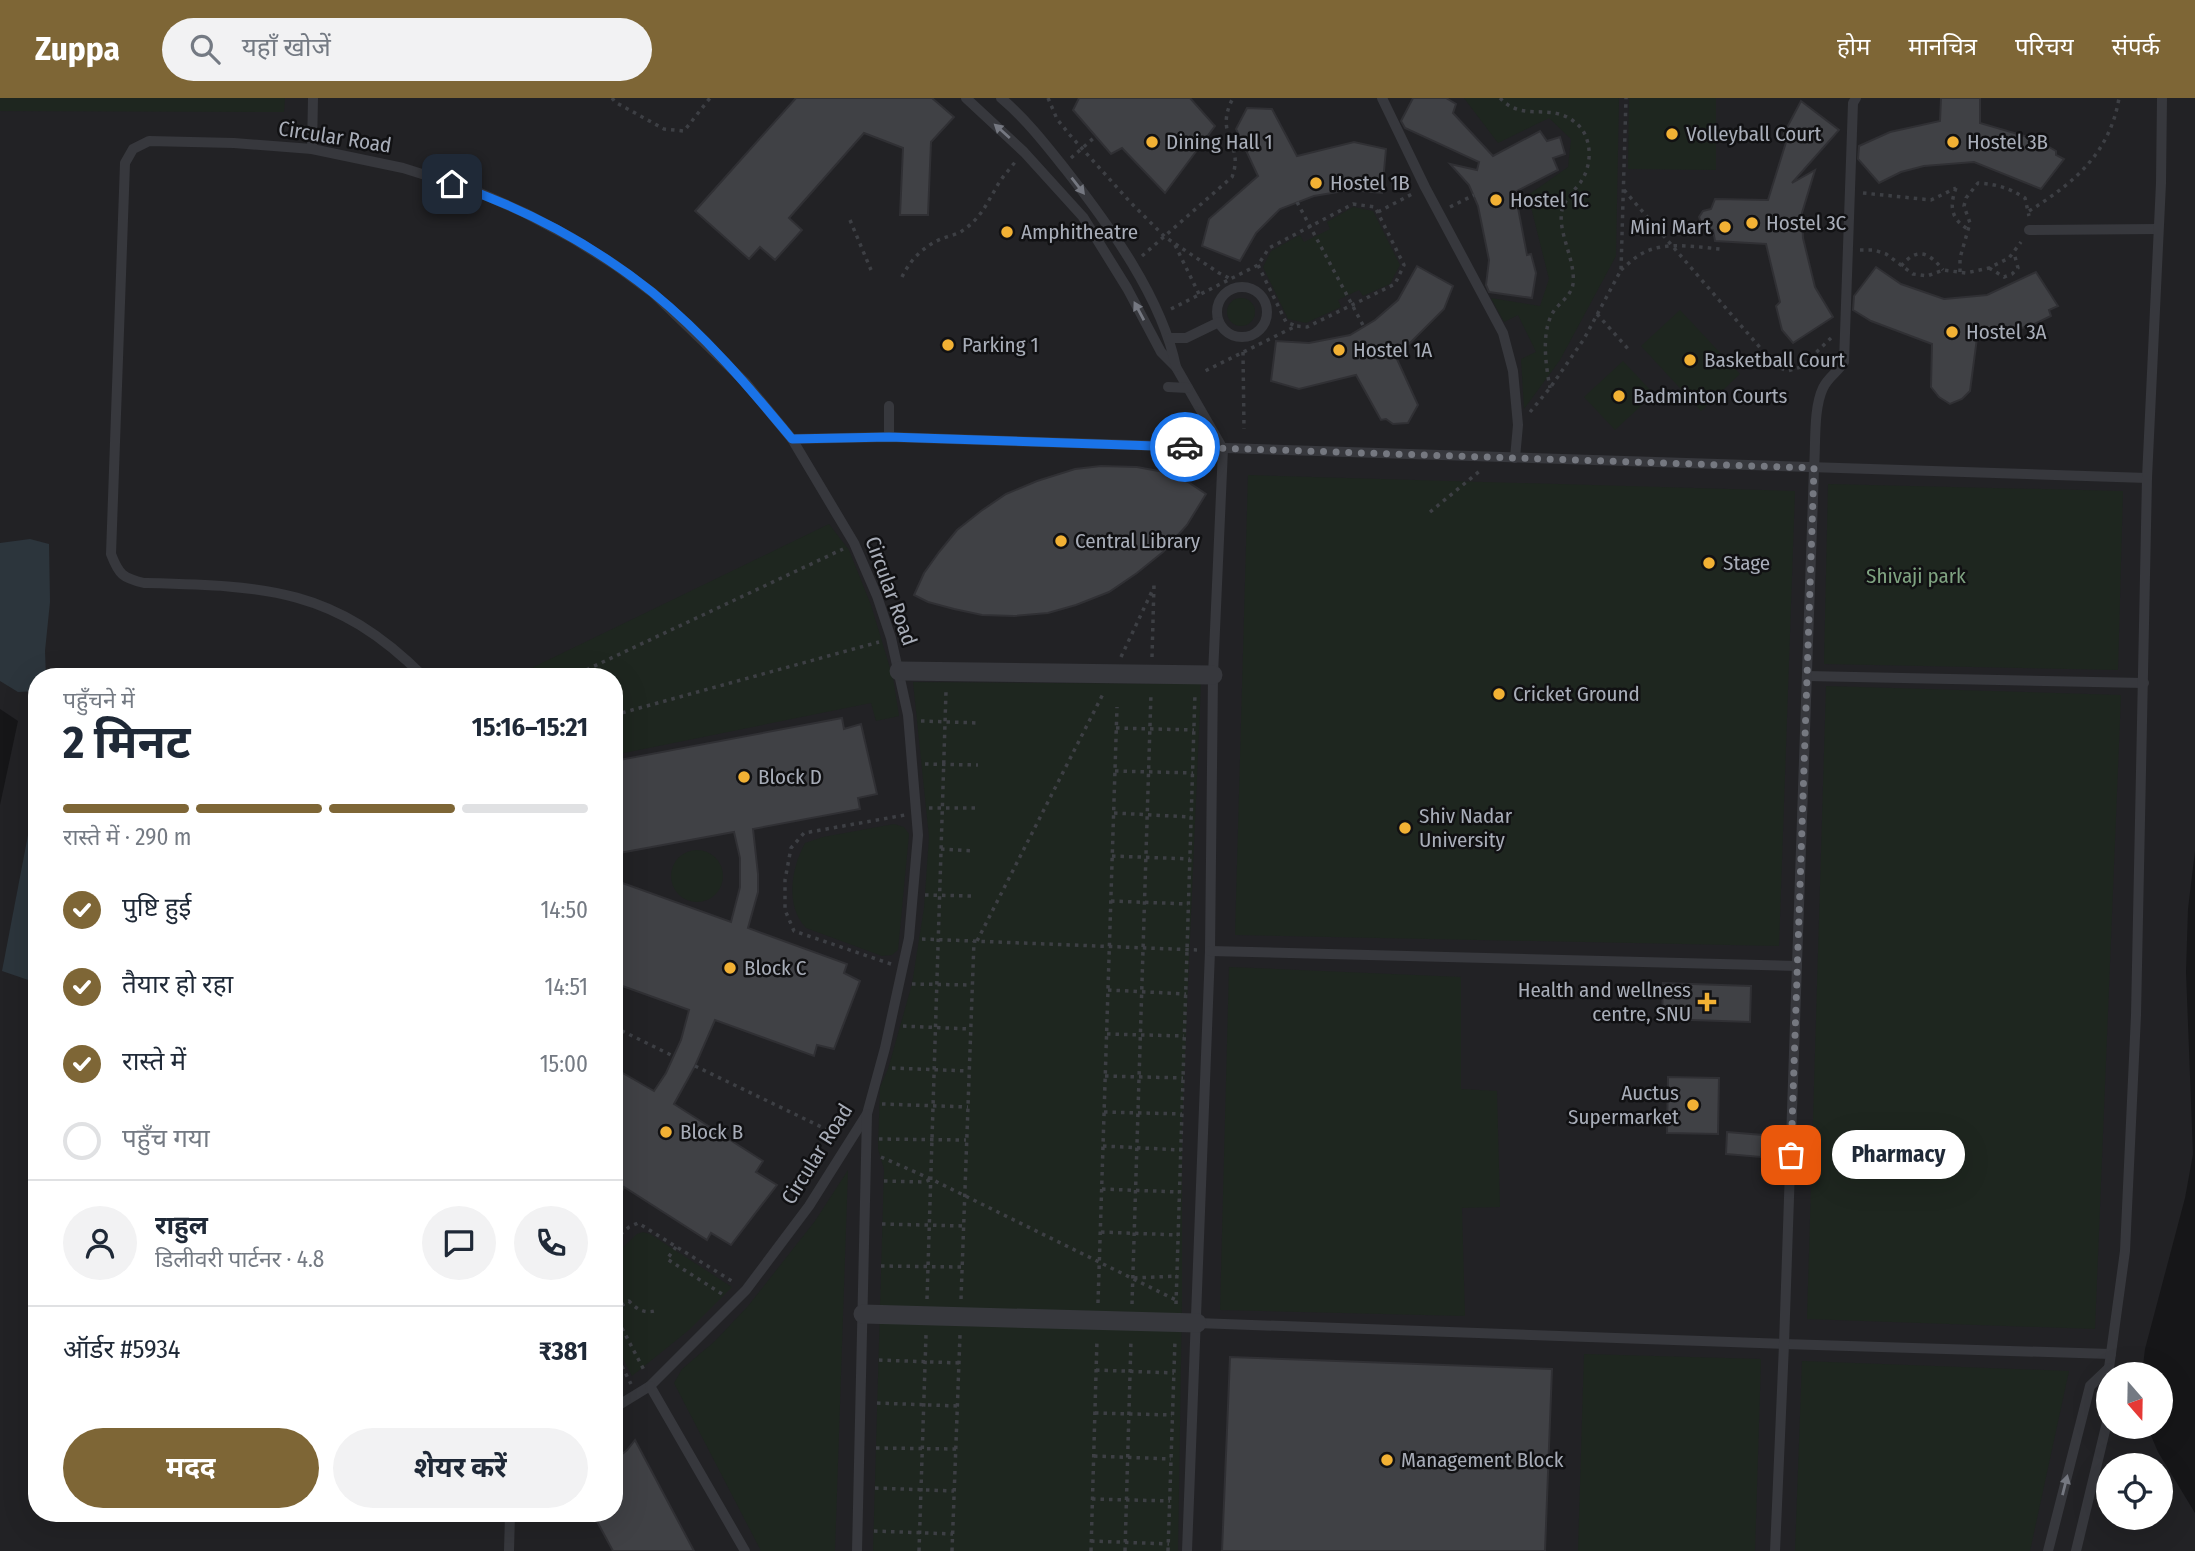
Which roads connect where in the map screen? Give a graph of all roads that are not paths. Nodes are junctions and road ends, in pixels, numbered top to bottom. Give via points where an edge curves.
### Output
1 (313, 98) edge
2 (965, 98) edge
3 (1001, 98) edge
4 (1382, 98) edge
5 (2162, 98) edge
6 (1852, 100) edge
7 (312, 149) junction
8 (2158, 229) junction
9 (2029, 230) road end
10 (1219, 322) junction
11 (1169, 338) junction
12 (1177, 367) junction
13 (1168, 387) dead end
14 (1188, 388) junction
15 (889, 406) dead end
16 (889, 437) junction
17 (792, 439) junction
18 (1223, 449) junction
19 (1515, 457) junction
20 (1814, 468) junction
21 (2147, 478) junction
22 (415, 668) edge
23 (898, 671) junction
24 (1204, 675) junction
25 (1807, 676) junction
26 (2144, 683) junction
27 (1210, 951) junction
28 (1797, 967) junction
29 (869, 1109) junction
30 (863, 1314) junction
31 (1197, 1316) junction
32 (1784, 1344) junction
33 (2111, 1353) junction
34 (2110, 1362) edge
35 (2096, 1381) edge
36 (650, 1386) junction
37 (623, 1402) edge
38 (2103, 1439) edge
39 (510, 1522) edge
40 (509, 1551) edge
41 (746, 1551) edge
42 (857, 1551) edge
43 (1187, 1551) edge
44 (1775, 1551) edge
45 (2048, 1551) edge
46 (2076, 1551) edge

1 - 7 lane
12 -> 2 lane via 1161,352 1083,218 1024,152
3 -> 11 lane via 1096,209 1137,274
4 - 19 lane via 1503,333 1513,371 1518,425
5 - 8 lane
6 - 20 lane via 1844,362 1823,388
7 - 17 lane, Circular Road via 403,168 476,191 572,238 653,293 745,382
7 - 22 lane, Circular Road via 149,141 133,149 125,163 111,554 127,579 144,583 257,588 305,598 368,629
8 - 9 lane
8 - 21 lane
10 - 10 lane via 1217,304 1227,290 1251,288 1264,299 1264,324 1252,335 1235,337
10 - 11 lane via 1186,338
11 - 12 lane
12 - 14 lane
13 - 14 lane
14 - 18 lane
15 - 16 lane
16 - 17 lane
16 - 18 lane
17 - 23 lane, Circular Road via 854,544 877,596
18 - 19 lane
18 - 24 lane
19 - 20 lane
20 - 21 lane
20 - 25 lane
21 - 26 lane
23 - 24 street
23 - 29 lane, Circular Road via 908,720 918,835 909,938
24 - 27 lane
25 - 26 lane
25 - 28 lane
26 - 33 lane via 2126,1251
27 - 28 lane
27 - 31 lane
28 - 32 lane
29 - 30 lane
29 - 36 lane, Circular Road via 809,1206 746,1290
30 - 31 street via 1175,1322
30 - 42 lane
31 - 32 lane
31 - 43 lane
32 - 33 lane
32 - 44 lane
33 - 34 lane
45 -> 35 lane via 2090,1386
36 - 37 lane, Circular Road
36 - 41 lane
38 - 46 lane
39 - 40 lane

